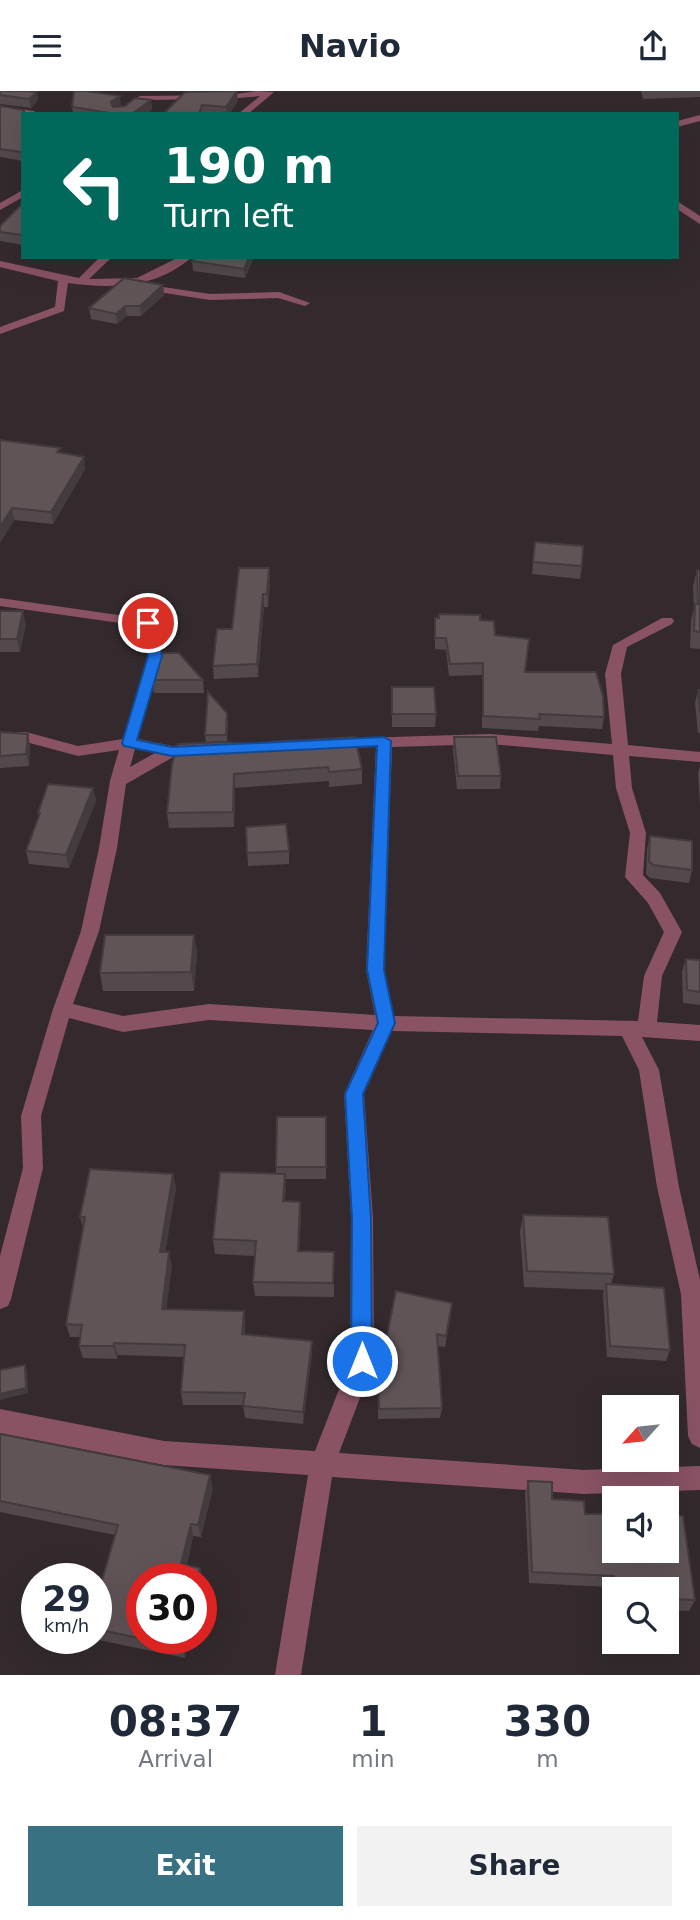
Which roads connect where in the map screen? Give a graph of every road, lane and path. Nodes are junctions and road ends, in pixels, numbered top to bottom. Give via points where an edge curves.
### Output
1 (148, 91) edge
2 (270, 92) edge
3 (140, 99) junction
4 (129, 106) edge
5 (0, 109) edge
6 (21, 112) edge
7 (245, 112) edge
8 (700, 118) edge
9 (679, 123) edge
10 (21, 194) edge
11 (679, 205) edge
12 (0, 207) edge
13 (700, 221) edge
14 (104, 259) edge
15 (183, 259) edge
16 (0, 264) edge
17 (63, 279) junction
18 (83, 280) junction
19 (120, 284) junction
20 (305, 303) dead end
21 (0, 331) edge
22 (0, 602) edge
23 (667, 621) dead end
24 (0, 738) edge
25 (384, 741) junction
26 (129, 743) junction
27 (321, 744) edge
28 (209, 749) edge
29 (620, 750) junction
30 (172, 751) junction
31 (700, 757) edge
32 (118, 781) junction
33 (62, 1009) junction
34 (386, 1023) junction
35 (638, 1029) junction
36 (700, 1033) edge
37 (0, 1299) edge
38 (0, 1421) edge
39 (700, 1436) edge
40 (322, 1465) junction
41 (700, 1478) edge
42 (288, 1675) edge

1 - 3 street
2 - 3 street
2 - 7 street
3 - 4 street
5 - 6 street
8 - 9 street
10 - 12 street
11 - 13 street
14 - 18 street
15 - 19 street via 142,280
16 - 17 street
17 - 18 street
17 - 21 street via 60,309
18 - 19 street
19 - 20 street via 210,297 279,295
22 - 26 street via 148,623 155,656
23 - 29 street via 620,645 613,674
24 - 26 street via 26,737 78,751
25 - 27 street
25 - 29 street via 490,739
25 - 34 street via 375,970
26 - 30 street
26 - 32 street
28 - 30 street
29 - 31 street
29 - 35 street via 624,788 638,833 634,877 654,898 673,932 653,977
30 - 32 street
32 - 33 street via 90,931
33 - 34 street via 123,1024 209,1012
33 - 37 street via 31,1116 33,1168
34 - 35 street
34 - 40 street via 354,1094 362,1219 362,1361
35 - 36 street
35 - 39 street via 692,1294
38 - 40 street via 164,1453
40 - 41 street via 584,1482
40 - 42 street

